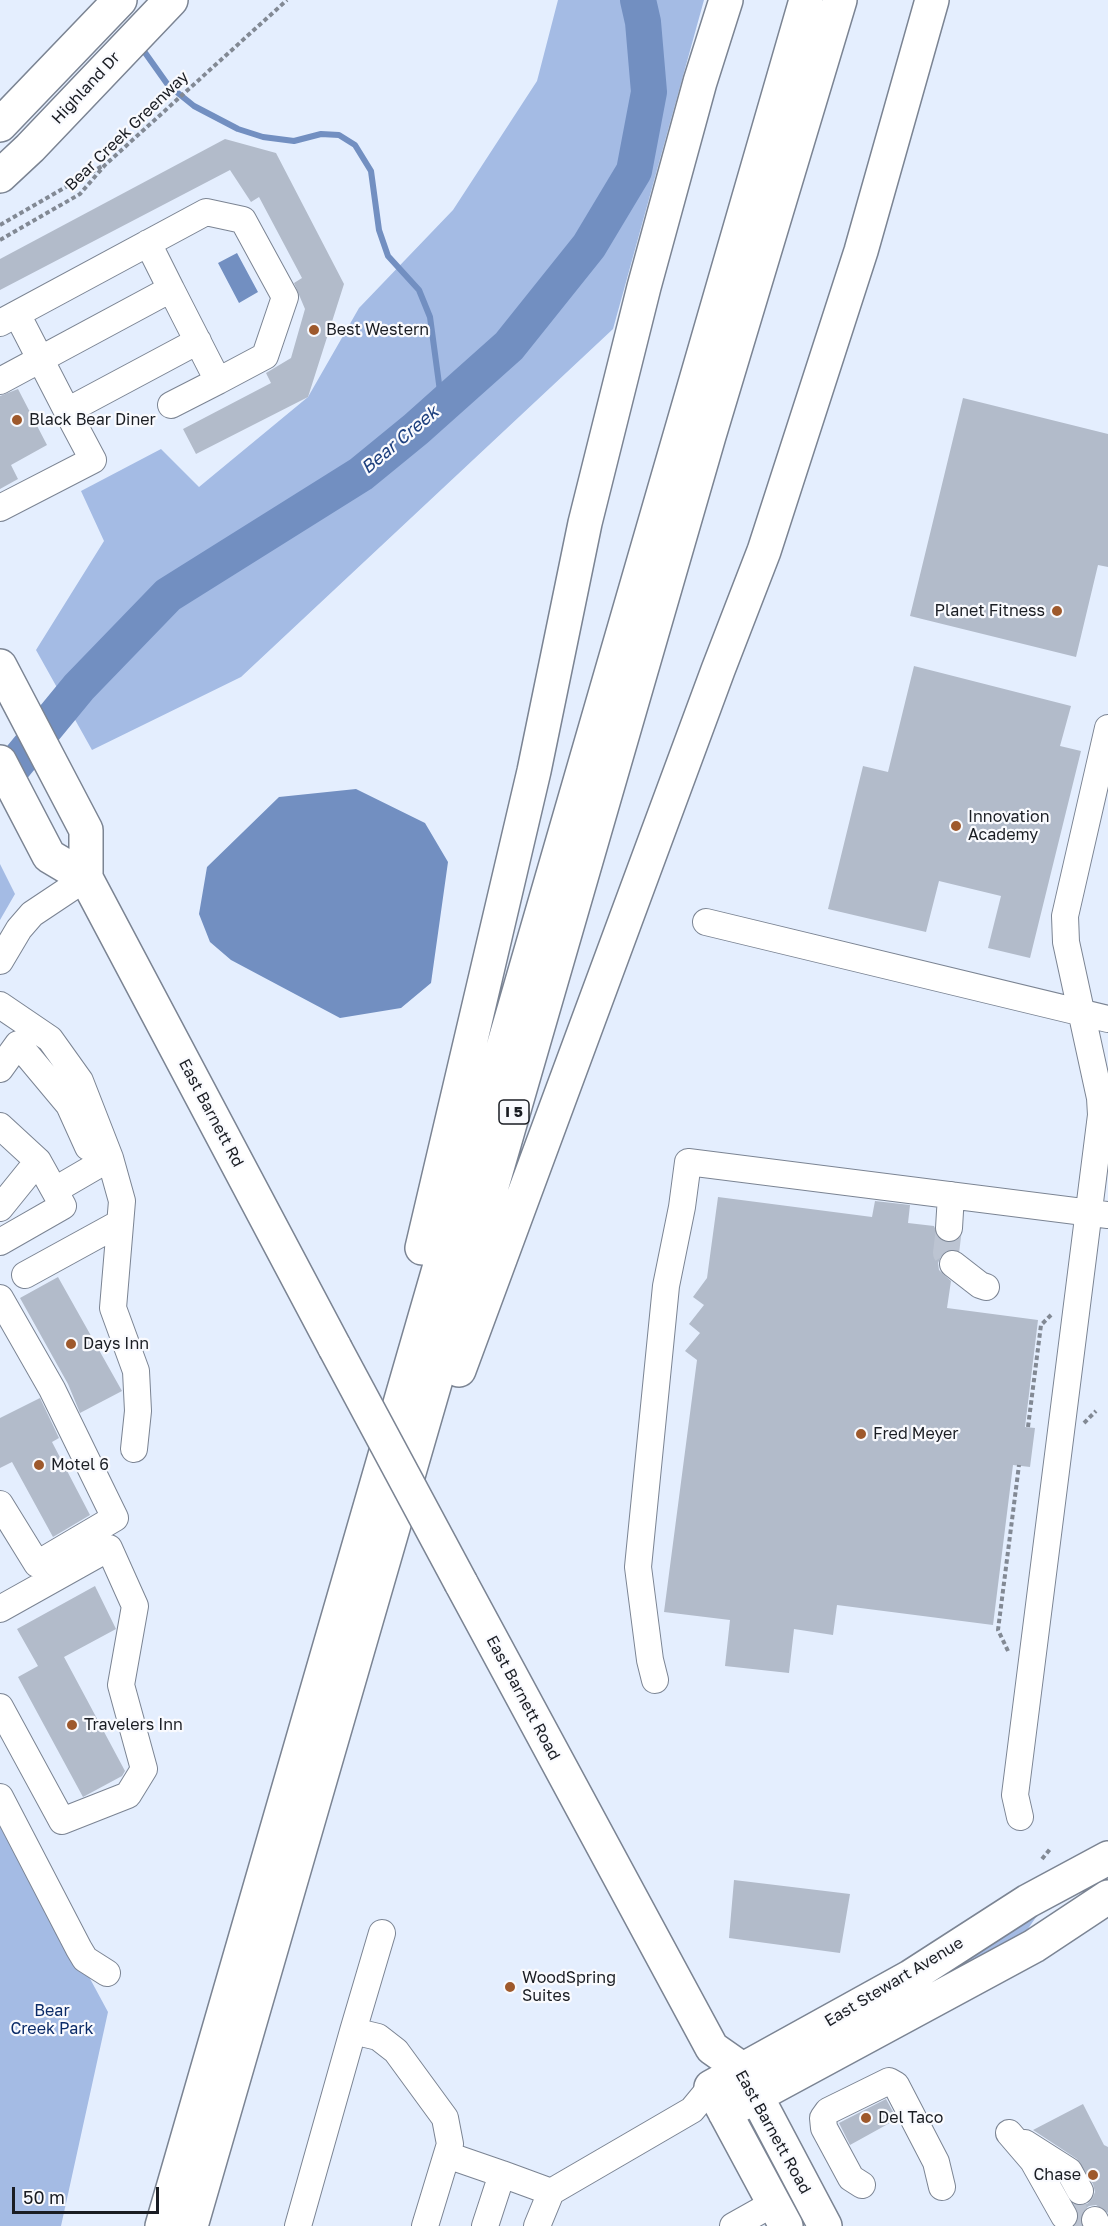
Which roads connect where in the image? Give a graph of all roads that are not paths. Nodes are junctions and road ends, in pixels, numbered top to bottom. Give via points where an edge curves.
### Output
1 (120, 0) edge
2 (171, 0) edge
3 (726, 0) edge
4 (806, 0) edge
5 (840, 0) edge
6 (918, 0) edge
7 (932, 0) edge
8 (911, 79) junction
9 (0, 124) edge
10 (0, 176) edge
11 (148, 243) junction
12 (171, 289) junction
13 (9, 319) edge
14 (198, 341) junction
15 (41, 359) junction
16 (0, 381) edge
17 (218, 381) junction
18 (171, 405) dead end
19 (67, 411) junction
20 (0, 508) edge
21 (0, 666) edge
22 (1108, 728) edge
23 (0, 762) edge
24 (86, 878) junction
25 (706, 922) dead end
26 (0, 961) edge
27 (0, 1005) edge
28 (1081, 1012) junction
29 (1108, 1019) edge
30 (0, 1069) edge
31 (0, 1126) edge
32 (38, 1161) junction
33 (104, 1162) junction
34 (55, 1190) junction
35 (951, 1195) junction
36 (0, 1208) edge
37 (1099, 1214) edge
38 (118, 1224) junction
39 (949, 1228) tunnel mouth
40 (0, 1242) edge
41 (953, 1264) tunnel mouth
42 (25, 1275) dead end
43 (986, 1287) dead end
44 (0, 1298) edge
45 (335, 1348) joint
46 (134, 1449) dead end
47 (369, 1502) junction
48 (0, 1504) edge
49 (391, 1543) junction
50 (3, 1601) edge
51 (655, 1680) dead end
52 (0, 1707) edge
53 (0, 1797) edge
54 (1020, 1817) dead end
55 (1108, 1858) edge
56 (1108, 1897) edge
57 (382, 1933) dead end
58 (107, 1973) dead end
59 (353, 2031) junction
60 (712, 2048) junction
61 (749, 2083) junction
62 (710, 2103) junction
63 (1009, 2133) dead end
64 (447, 2155) junction
65 (502, 2174) junction
66 (862, 2185) dead end
67 (942, 2187) dead end
68 (551, 2192) junction
69 (1072, 2204) tunnel mouth
70 (780, 2214) edge
71 (740, 2224) edge
72 (162, 2226) edge
73 (191, 2226) edge
74 (298, 2226) edge
75 (425, 2226) edge
76 (485, 2226) edge
77 (537, 2226) edge
78 (825, 2226) edge

1 - 9 main road
2 - 10 main road, Highland Dr
3 - 47 main road via 644,287 585,524 534,771 412,1287
4 - 47 main road, I 5
5 - 49 main road, I 5 via 444,1347
6 - 8 main road
7 - 8 main road
8 - 49 main road via 861,251 764,551 442,1417
11 - 12 street
11 - 13 street
11 - 17 street via 206,212 243,220 285,297 265,356
12 - 14 street
12 - 15 street
13 - 15 street
14 - 17 street
14 - 19 street
15 - 16 street
15 - 19 street
17 - 18 street
19 - 20 street via 93,460
21 - 24 main road, East Barnett Rd via 86,830
22 - 28 street via 1065,916 1066,942
23 - 24 main road via 49,856
24 - 26 street via 32,914
24 - 45 main road, East Barnett Rd
25 - 28 street
27 - 33 street via 50,1039 80,1081
28 - 29 street
28 - 37 street via 1101,1107
30 - 33 street via 18,1044 69,1105
31 - 32 street
32 - 34 street
32 - 36 street
33 - 34 street
33 - 38 street via 122,1201
34 - 40 street via 63,1206
35 - 37 street
35 - 39 street
35 - 51 street via 687,1162 666,1286 638,1567
37 - 54 street via 1069,1354 1015,1795
38 - 42 street
38 - 46 street via 113,1308 136,1371 138,1411
41 - 43 street
44 - 48 street via 52,1389 116,1518 37,1564
45 - 60 main road, East Barnett Road, bridge
47 - 72 main road, I 5
49 - 73 main road, I 5
50 - 52 street via 109,1548 135,1606 121,1685 144,1769 128,1795 62,1821
53 - 58 street via 85,1959
55 - 61 main road, East Stewart Avenue via 1028,1901
56 - 61 main road, East Stewart Avenue via 1034,1947
57 - 59 street
59 - 64 street via 378,2037 396,2051 445,2118 450,2144
59 - 74 street
60 - 61 main road, East Barnett Road
60 - 62 main road, East Barnett Road
61 - 62 main road, East Stewart Avenue
61 - 78 main road, East Barnett Road
62 - 68 street
62 - 70 main road, East Barnett Road
63 - 69 street
64 - 65 street
64 - 75 street
65 - 68 street
65 - 76 street
66 - 67 street via 850,2178 824,2128 823,2118 828,2111 889,2081 896,2085 936,2162
68 - 77 street
70 - 71 street

